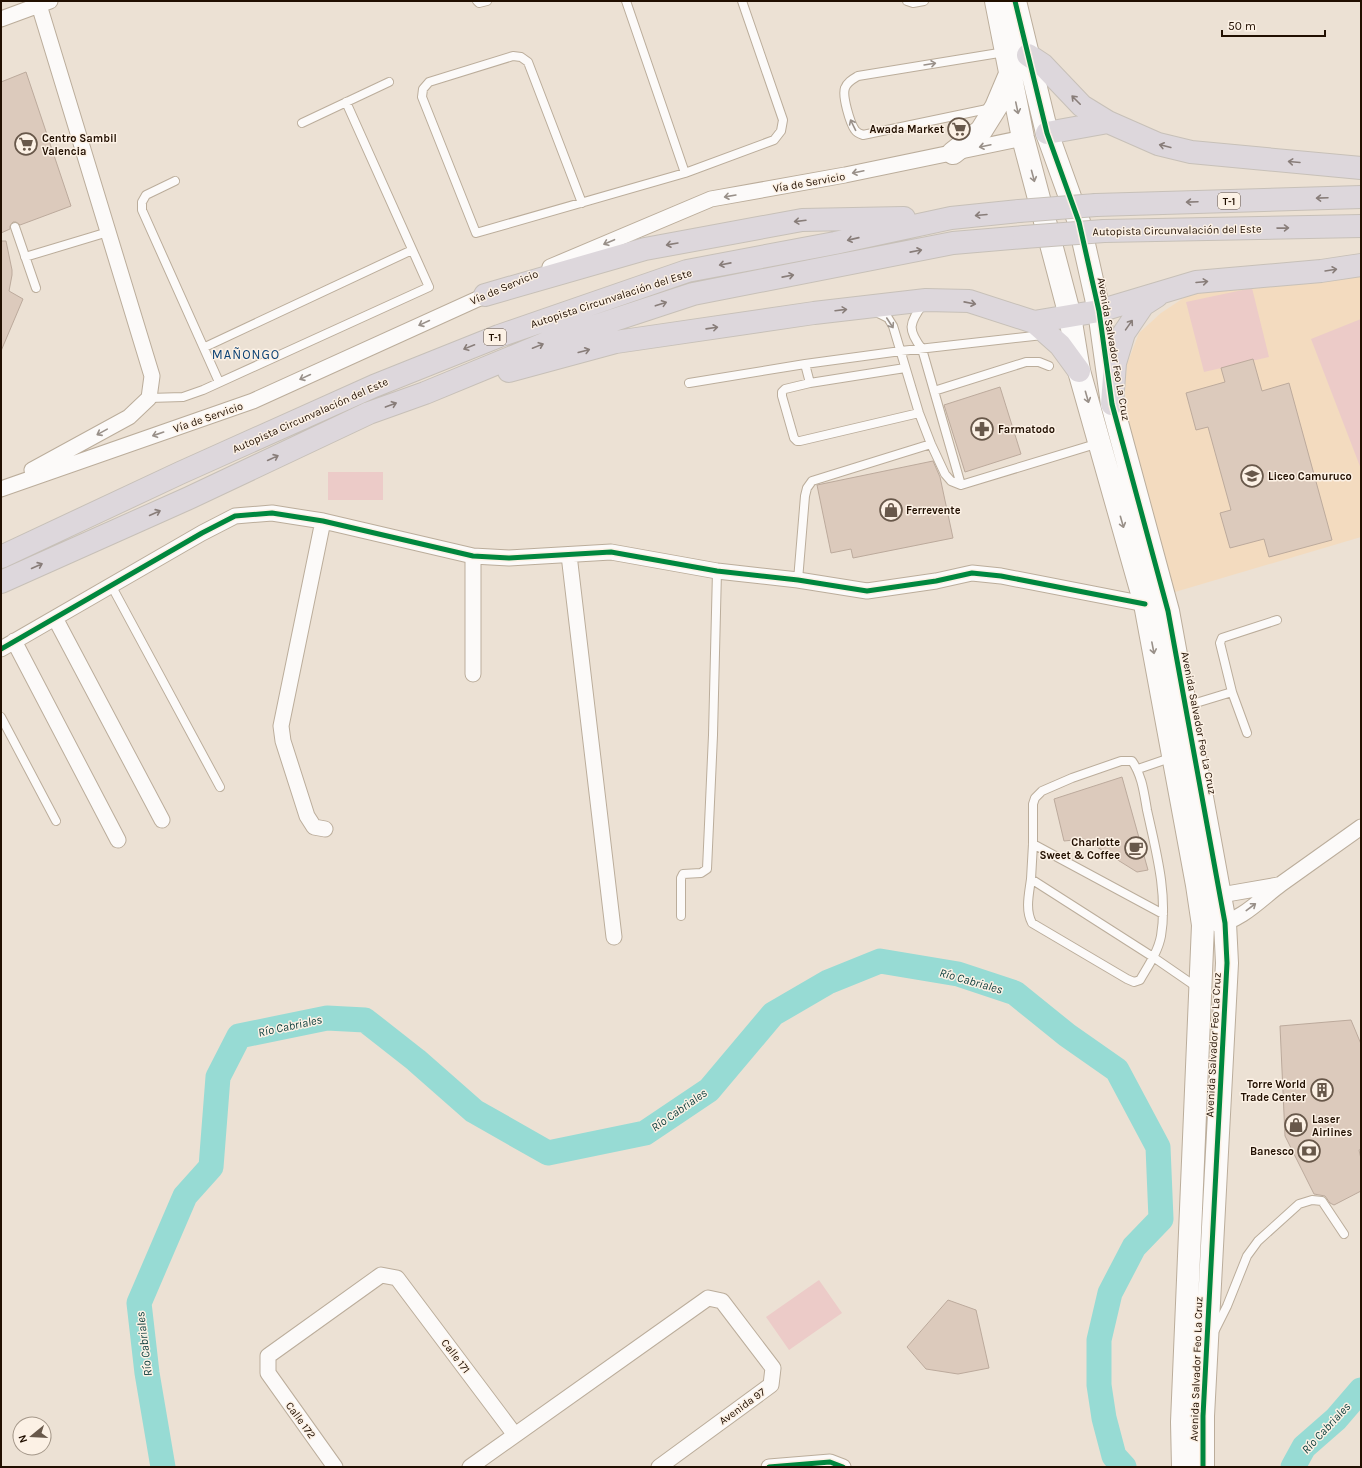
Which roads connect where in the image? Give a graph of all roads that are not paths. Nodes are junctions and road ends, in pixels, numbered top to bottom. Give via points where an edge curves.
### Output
1 (477, 1) edge
2 (488, 1) edge
3 (626, 1) edge
4 (742, 1) edge
5 (907, 1) edge
6 (924, 1) edge
7 (996, 1) edge
8 (1015, 1) edge
9 (44, 3) edge
10 (1, 20) edge
11 (1006, 52) junction
12 (1028, 55) junction
13 (1010, 74) junction
14 (389, 82) dead end
15 (346, 102) junction
16 (996, 107) junction
17 (1108, 122) junction
18 (302, 123) dead end
19 (1047, 133) junction
20 (1023, 138) junction
21 (953, 153) junction
22 (1361, 168) edge
23 (685, 173) junction
24 (175, 181) dead end
25 (1361, 197) edge
26 (582, 203) junction
27 (951, 218) junction
28 (1361, 226) edge
29 (15, 227) dead end
30 (108, 232) junction
31 (412, 250) junction
32 (25, 256) junction
33 (1361, 265) edge
34 (36, 288) dead end
35 (1164, 291) junction
36 (485, 295) junction
37 (926, 300) junction
38 (866, 307) junction
39 (1099, 311) junction
40 (1070, 316) junction
41 (1041, 328) junction
42 (204, 347) junction
43 (922, 349) junction
44 (901, 351) junction
45 (805, 364) junction
46 (1049, 366) dead end
47 (905, 368) junction
48 (1079, 371) junction
49 (219, 382) junction
50 (689, 383) dead end
51 (810, 383) junction
52 (934, 391) junction
53 (425, 393) junction
54 (149, 398) junction
55 (1112, 404) junction
56 (919, 413) junction
57 (1100, 443) junction
58 (931, 444) junction
59 (961, 485) junction
60 (1, 488) edge
61 (323, 521) junction
62 (568, 555) junction
63 (473, 556) junction
64 (1, 557) edge
65 (717, 571) junction
66 (798, 580) junction
67 (1, 582) edge
68 (111, 585) junction
69 (1145, 604) junction
70 (55, 618) junction
71 (1277, 620) dead end
72 (14, 641) junction
73 (1, 649) edge
74 (473, 674) dead end
75 (1232, 692) junction
76 (1186, 706) junction
77 (1, 717) edge
78 (1247, 733) dead end
79 (1174, 757) junction
80 (1138, 769) junction
81 (220, 787) dead end
82 (162, 820) dead end
83 (56, 821) dead end
84 (1361, 827) edge
85 (326, 828) dead end
86 (118, 840) dead end
87 (1033, 844) junction
88 (1031, 879) junction
89 (1279, 885) junction
90 (1199, 896) junction
91 (1221, 896) junction
92 (1162, 914) junction
93 (681, 916) dead end
94 (1226, 923) junction
95 (1203, 925) junction
96 (614, 937) dead end
97 (1153, 957) junction
98 (1200, 989) junction
99 (1344, 1234) dead end
100 (397, 1278) joint
101 (1207, 1344) junction
102 (515, 1435) junction
103 (335, 1467) edge
104 (470, 1467) edge
105 (659, 1467) edge
106 (769, 1467) edge
107 (843, 1467) edge
108 (1182, 1467) edge
109 (1203, 1467) edge

1 - 2 lane
3 - 23 lane
4 - 23 lane via 783,120 781,131 774,140
5 - 6 lane
7 - 11 street, Avenida Salvador Feo La Cruz
8 - 12 street, Avenida Salvador Feo La Cruz
9 - 10 street
9 - 30 street
11 - 13 street, Avenida Salvador Feo La Cruz
16 -> 11 lane via 863,135 856,131 852,124 844,90 851,80 858,76
17 -> 12 highway via 1082,106 1043,65
12 - 19 street, Avenida Salvador Feo La Cruz
13 - 16 street
13 -> 20 street, Avenida Salvador Feo La Cruz
14 - 15 lane
15 - 18 lane
15 - 31 lane
16 - 21 street via 981,131
17 - 19 highway
22 -> 17 highway via 1191,152 1158,144
19 - 20 street
19 - 39 street, Avenida Salvador Feo La Cruz via 1079,222
20 -> 21 street, Vía de Servicio
20 -> 40 street, Avenida Salvador Feo La Cruz
21 -> 36 street, Vía de Servicio via 711,199
23 - 26 lane
24 - 42 lane via 146,195 142,202 142,210
25 -> 27 highway, Autopista Circunvalación del Este / T-1, bridge via 1096,205
26 - 26 lane via 528,62 521,57 513,56 429,82 422,97 476,233
27 -> 36 highway via 802,220 645,249
27 -> 64 highway, Autopista Circunvalación del Este / T-1 via 687,271 499,336 374,386 180,472
53 -> 28 highway, Autopista Circunvalación del Este / T-1, bridge via 556,339 693,294 953,243 1104,231
29 - 32 lane
30 - 32 lane
30 - 54 street via 152,376
31 - 42 lane
31 - 49 lane via 429,287
32 - 34 lane
35 -> 33 highway via 1196,282 1321,272
35 - 39 highway
55 -> 35 highway via 1115,363 1124,333 1143,305
36 -> 60 street, Vía de Servicio via 253,401
37 - 38 highway
37 -> 41 highway via 969,302
37 - 43 lane via 913,317 911,328
38 -> 44 lane via 888,318
53 -> 38 highway via 616,342
39 - 40 highway
39 - 55 street, Avenida Salvador Feo La Cruz
40 - 41 highway
40 - 48 street, Avenida Salvador Feo La Cruz
41 - 43 lane
41 - 48 highway via 1060,345
42 - 49 lane
43 - 44 lane
43 - 52 lane
44 - 45 lane
44 - 47 lane
45 - 50 lane
45 - 51 lane
46 - 52 lane via 1039,362 1026,362
47 - 51 lane
47 - 56 lane
48 -> 57 street, Avenida Salvador Feo La Cruz
49 - 54 lane via 183,397
51 - 56 lane via 782,392 797,441
52 - 59 lane
67 -> 53 highway, Autopista Circunvalación del Este / T-1 via 369,413
54 -> 60 street via 129,417
55 - 76 street, Avenida Salvador Feo La Cruz via 1168,611
56 - 58 lane
57 - 59 lane
57 -> 69 street, Avenida Salvador Feo La Cruz
58 - 59 lane via 945,474 951,481
58 - 66 lane via 812,481 805,496
61 - 63 street
61 - 68 street via 272,513 235,516
61 - 85 street via 281,726 283,741 308,816 314,827
62 - 63 street via 509,558
62 - 65 street via 611,552
62 - 96 street
63 - 74 street
65 - 66 street
65 - 93 lane via 707,869 701,873 683,874 680,878
66 - 69 street via 867,591 972,573 1001,576
68 - 70 street
68 - 81 lane
69 -> 79 street, Avenida Salvador Feo La Cruz
70 - 72 street
70 - 82 street
71 - 75 lane via 1222,638 1220,643
72 - 73 street
72 - 86 street
75 - 76 lane
75 - 78 lane
76 - 91 street, Avenida Salvador Feo La Cruz
77 - 83 lane
79 - 80 lane
79 - 90 street, Avenida Salvador Feo La Cruz
80 - 87 lane via 1132,761 1121,761 1042,791 1033,804
80 - 92 lane via 1157,854 1162,888
84 - 89 street
87 - 88 lane
87 - 92 lane
88 - 97 lane
88 - 97 lane via 1028,910 1032,923 1134,982 1140,980
89 - 91 street
94 -> 89 street via 1242,914
90 - 91 street
90 - 95 street, Avenida Salvador Feo La Cruz
91 - 94 street, Avenida Salvador Feo La Cruz
92 - 97 lane via 1160,937
94 - 95 street
94 - 101 street, Avenida Salvador Feo La Cruz via 1227,963
95 - 98 street, Avenida Salvador Feo La Cruz
97 - 98 lane
98 - 108 street, Avenida Salvador Feo La Cruz
99 - 101 lane via 1322,1201 1312,1200 1299,1204 1258,1241 1247,1256 1227,1306
100 - 102 street, Calle 171
100 - 103 street, Calle 172 via 381,1275 268,1356 268,1373
101 - 109 street, Avenida Salvador Feo La Cruz
102 - 104 street
102 - 105 street, Avenida 97 via 708,1298 722,1301 773,1368 771,1385
106 - 107 street via 830,1462

